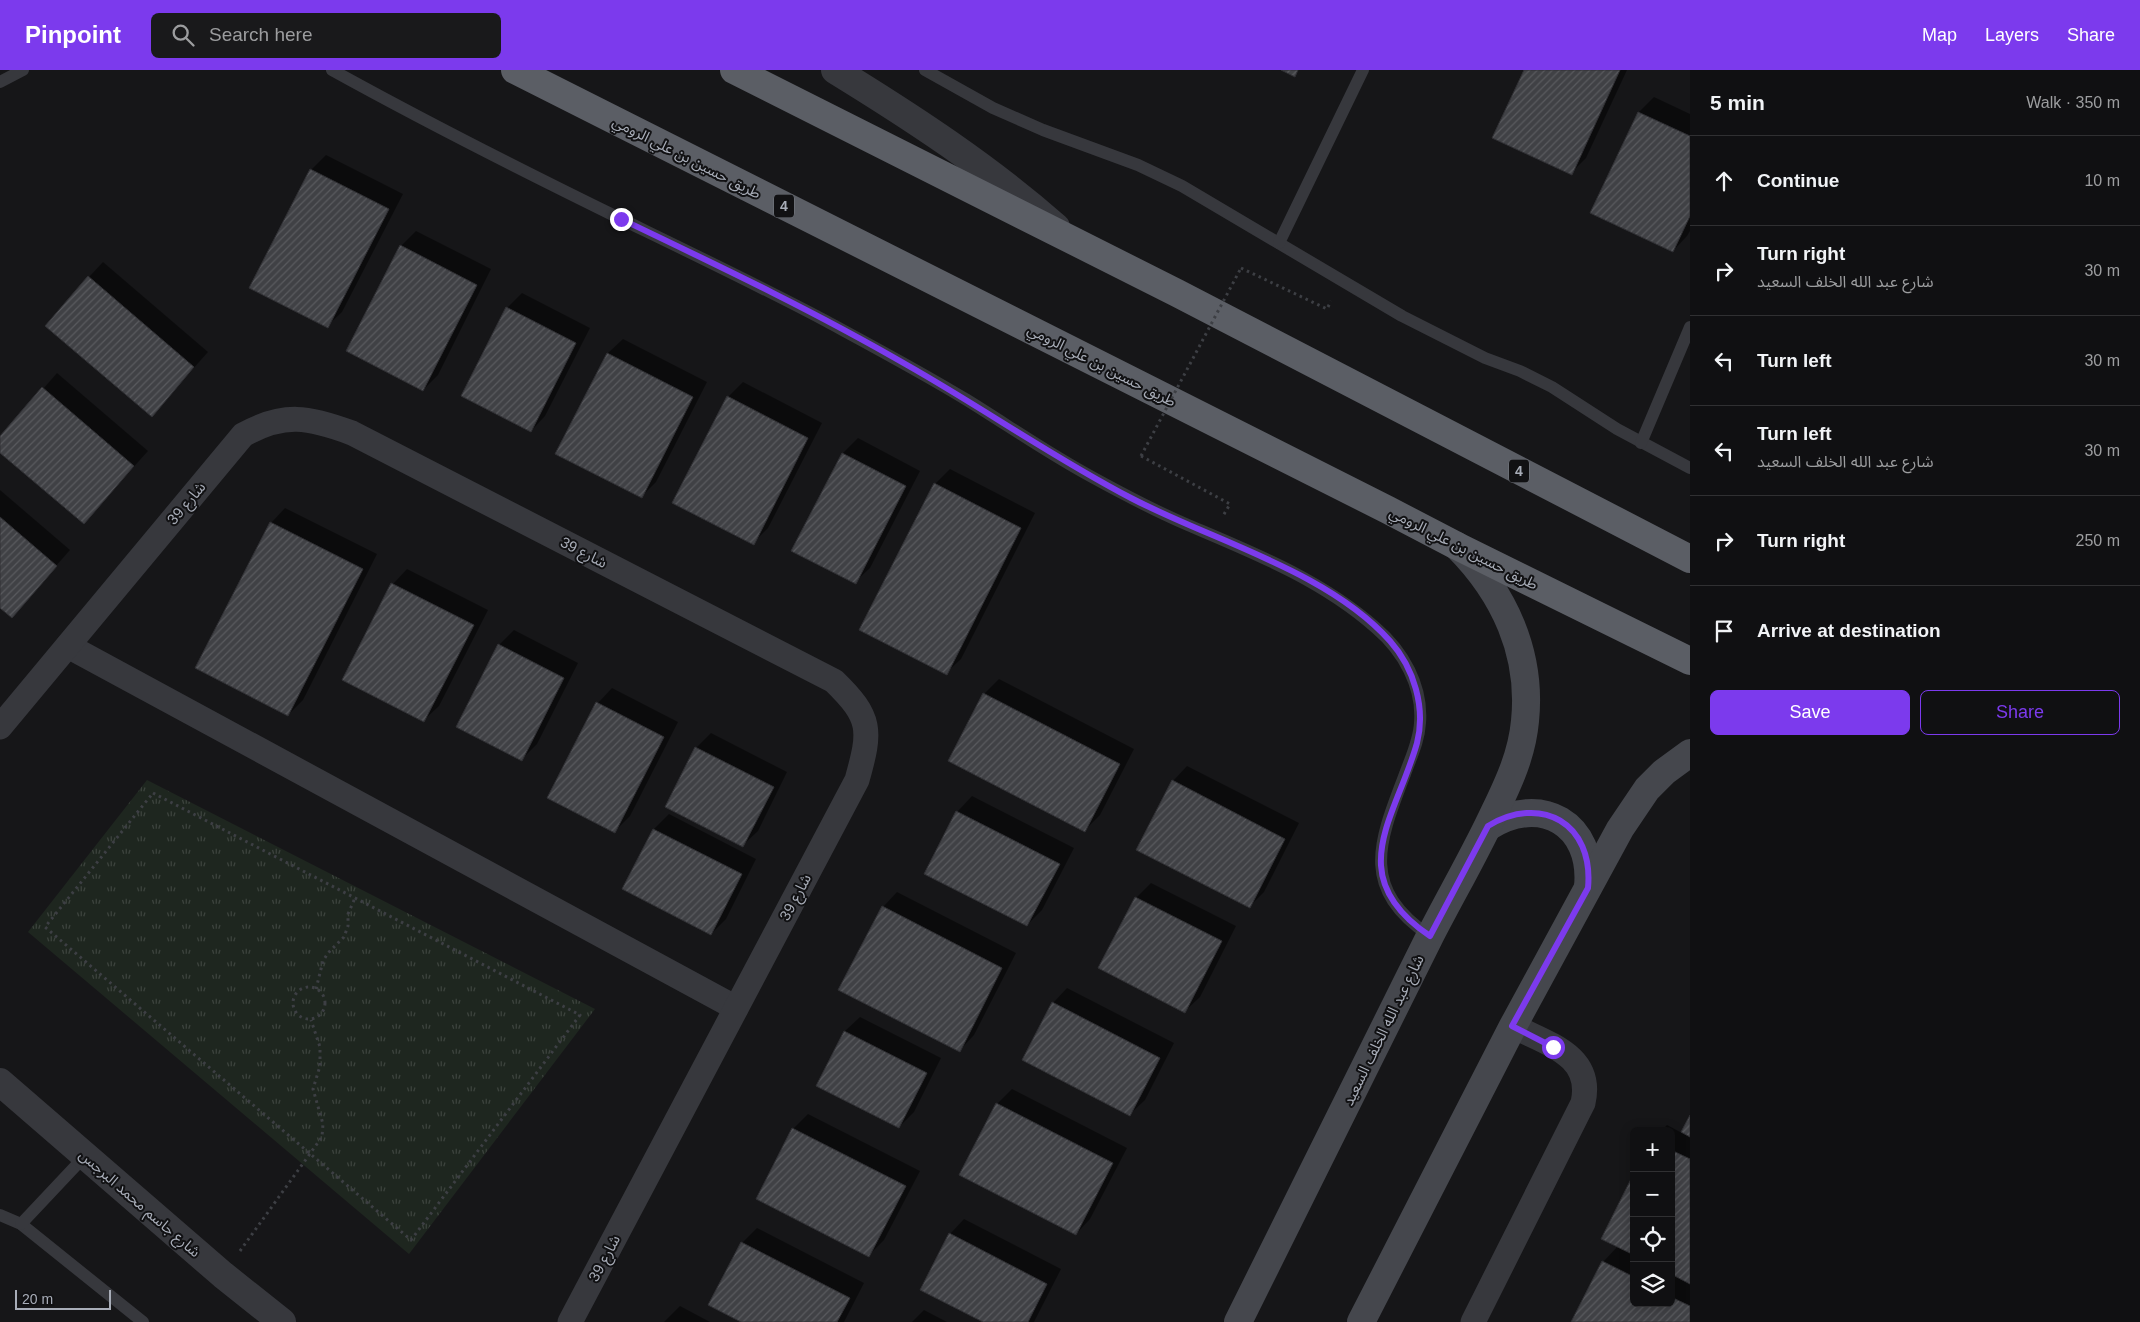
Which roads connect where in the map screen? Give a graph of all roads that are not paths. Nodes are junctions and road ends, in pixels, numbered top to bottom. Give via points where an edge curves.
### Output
1 (22, 70) edge
2 (332, 70) edge
3 (515, 70) edge
4 (734, 70) edge
5 (835, 70) edge
6 (925, 70) edge
7 (1363, 70) edge
8 (0, 82) edge
9 (1072, 242) junction
10 (1279, 242) junction
11 (1690, 327) edge
12 (1641, 443) junction
13 (1690, 468) edge
14 (1457, 546) junction
15 (1690, 559) edge
16 (68, 646) junction
17 (1690, 661) edge
18 (0, 726) edge
19 (1690, 753) edge
20 (1488, 826) junction
21 (1588, 888) junction
22 (1430, 936) junction
23 (736, 1008) junction
24 (1512, 1026) junction
25 (0, 1082) edge
26 (86, 1156) junction
27 (0, 1215) edge
28 (21, 1224) junction
29 (1242, 1319) edge
30 (143, 1322) edge
31 (282, 1322) edge
32 (570, 1322) edge
33 (1361, 1322) edge
34 (1473, 1322) edge

1 - 8 lane
2 - 22 lane via 497,157 817,316 905,364 1081,471 1185,524 1279,564 1348,605 1390,642 1413,679 1420,721 1417,742 1384,830 1380,851 1388,892 1398,910
3 - 14 highway, طريق حسين بن علي الرومي / 4
4 - 9 highway, 4
5 - 9 street via 981,166
6 - 10 lane via 992,108 1138,165 1182,186
7 - 10 lane
9 - 15 highway, 4
10 - 12 lane via 1402,316 1552,387
11 - 12 lane
12 - 13 lane
14 - 17 highway, طريق حسين بن علي الرومي / 4
14 - 20 main road, شارع عبد الله الخلف السعيد via 1487,581 1506,612 1523,665 1526,693 1521,748
16 - 18 street, شارع 39
16 - 23 street
16 - 23 street, شارع 39 via 243,435 262,424 290,419 321,421 352,432 834,681 855,702 866,723 865,750 857,780
19 - 21 main road via 1647,789
20 - 21 main road via 1518,813 1536,812 1567,826 1579,838 1586,854 1590,870
20 - 22 main road, شارع عبد الله الخلف السعيد
21 - 24 main road
22 - 29 main road, شارع عبد الله الخلف السعيد
23 - 32 street, شارع 39
24 - 33 main road
24 - 34 street via 1568,1055 1579,1065 1586,1089 1583,1103
25 - 26 street, شارع جاسم محمد البرجس
26 - 28 lane
26 - 31 street, شارع جاسم محمد البرجس
27 - 28 lane
28 - 30 lane

